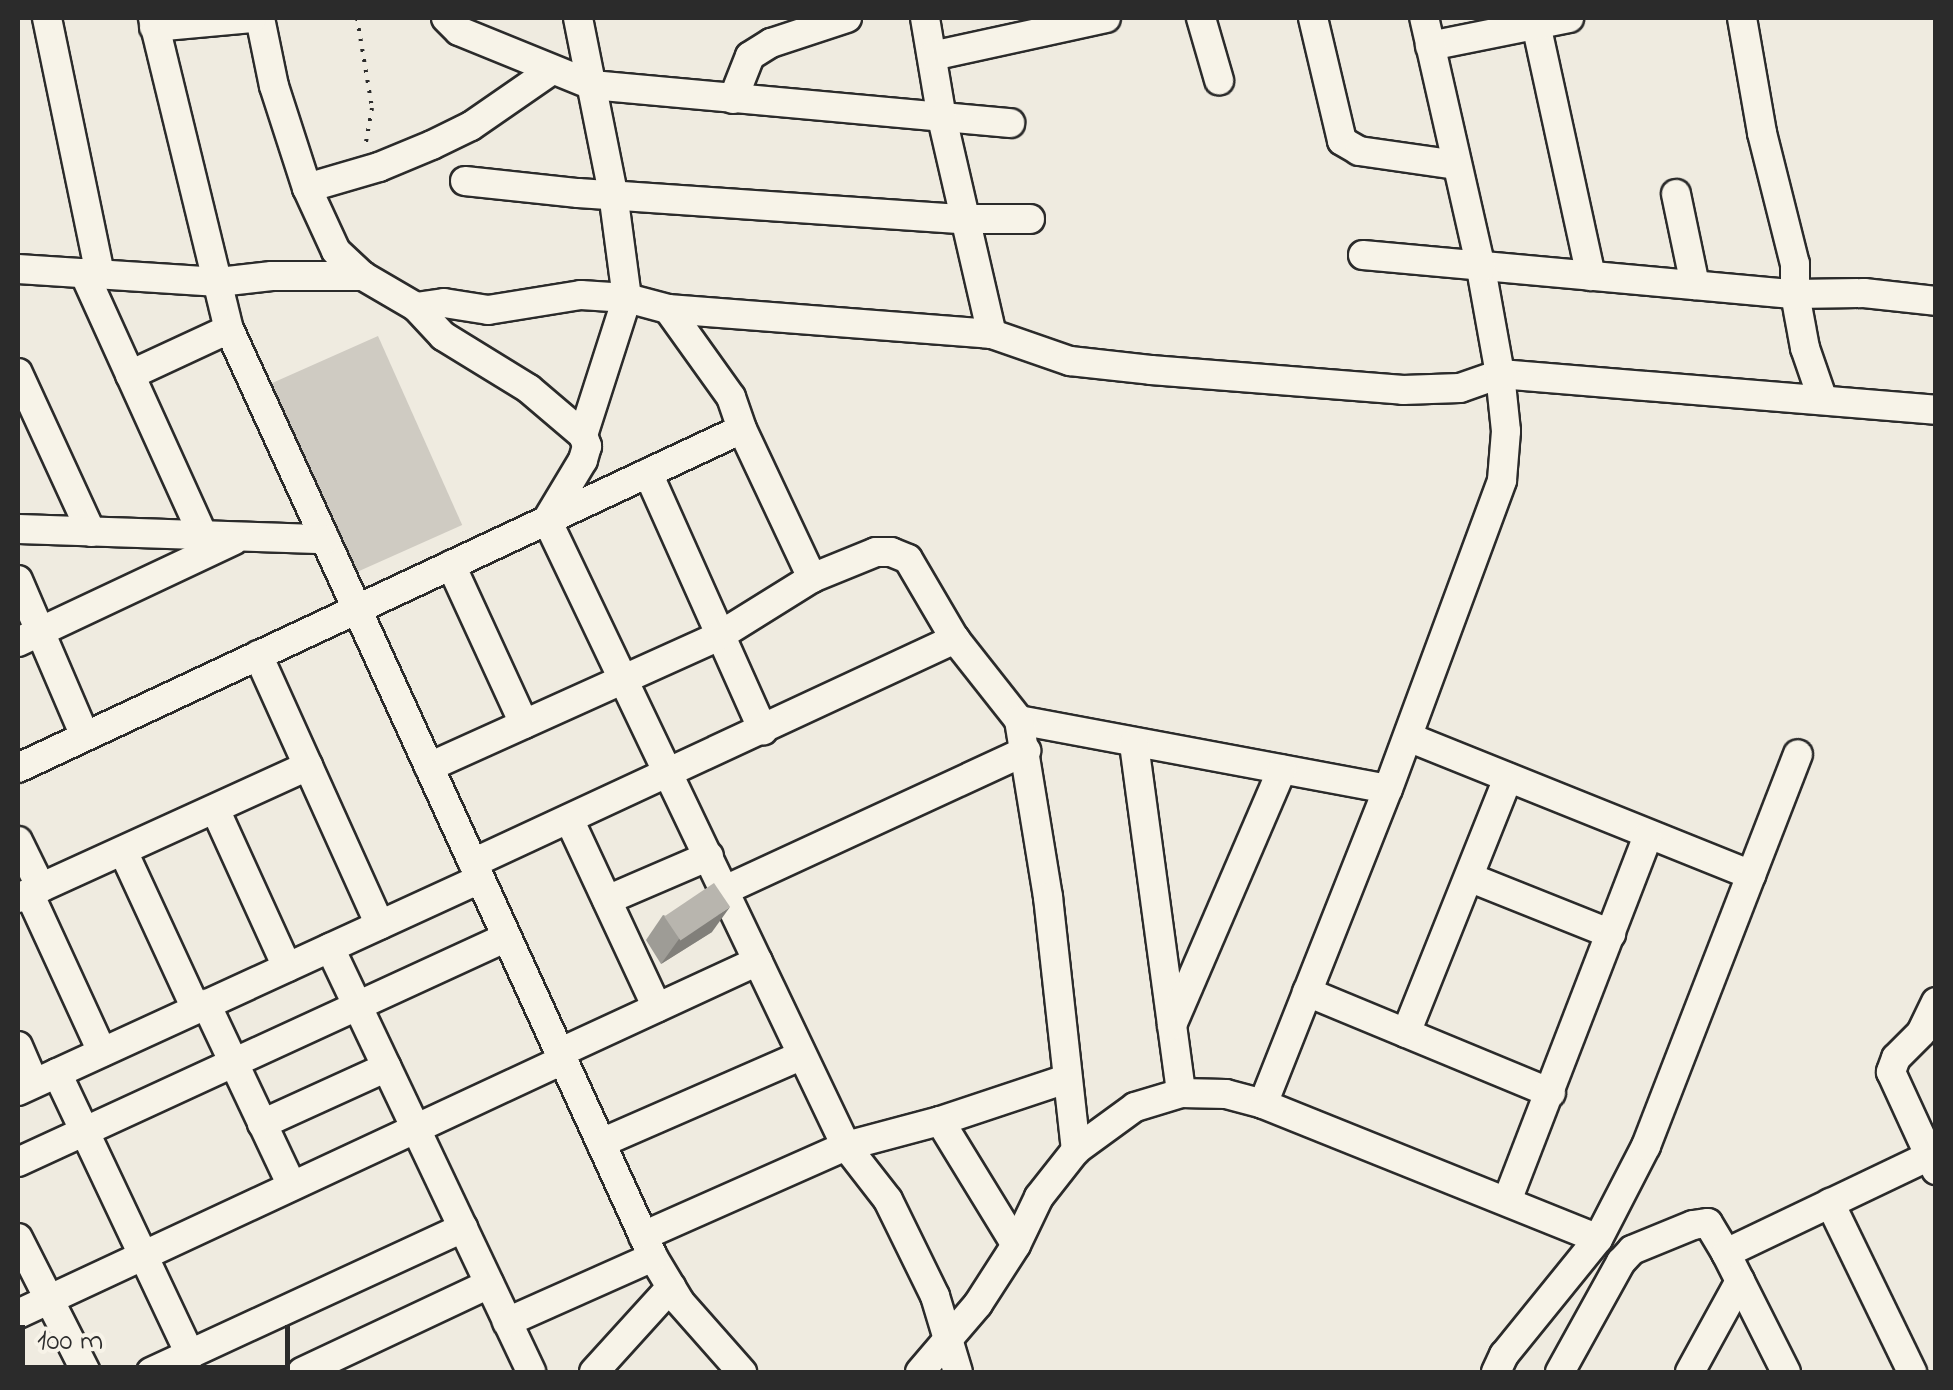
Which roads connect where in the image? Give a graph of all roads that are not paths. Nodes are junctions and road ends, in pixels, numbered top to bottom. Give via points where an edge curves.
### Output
1 (46, 18) edge
2 (256, 18) edge
3 (446, 18) edge
4 (578, 18) edge
5 (847, 18) edge
6 (925, 18) edge
7 (1106, 18) edge
8 (1200, 18) edge
9 (1313, 18) edge
10 (1424, 18) edge
11 (1569, 18) edge
12 (1742, 18) edge
13 (154, 22) edge
14 (1536, 24) junction
15 (984, 31) edge
16 (1430, 46) junction
17 (932, 56) junction
18 (552, 70) junction
19 (1219, 80) dead end
20 (592, 86) junction
21 (733, 99) junction
22 (942, 118) junction
23 (1010, 123) dead end
24 (1456, 164) junction
25 (465, 181) dead end
26 (307, 188) junction
27 (613, 193) junction
28 (1676, 194) dead end
29 (964, 219) junction
30 (1030, 219) dead end
31 (1363, 256) dead end
32 (1481, 268) junction
33 (18, 269) edge
34 (92, 274) junction
35 (363, 276) junction
36 (1592, 276) junction
37 (218, 282) junction
38 (1695, 285) junction
39 (1795, 294) junction
40 (627, 298) junction
41 (1936, 301) edge
42 (416, 306) junction
43 (668, 309) junction
44 (229, 329) junction
45 (992, 334) junction
46 (18, 372) edge
47 (1500, 374) junction
48 (130, 375) junction
49 (1823, 400) junction
50 (1936, 410) edge
51 (742, 429) junction
52 (583, 435) junction
53 (648, 473) junction
54 (547, 520) junction
55 (18, 529) edge
56 (91, 532) junction
57 (204, 537) junction
58 (239, 538) junction
59 (325, 539) junction
60 (451, 565) junction
61 (812, 578) junction
62 (18, 580) edge
63 (357, 609) junction
64 (719, 636) junction
65 (29, 637) edge
66 (955, 639) junction
67 (258, 656) junction
68 (625, 678) junction
69 (1019, 720) junction
70 (524, 724) junction
71 (763, 730) junction
72 (86, 736) junction
73 (1408, 737) junction
74 (1134, 744) junction
75 (1026, 750) junction
76 (1798, 755) dead end
77 (308, 766) junction
78 (429, 767) junction
79 (18, 768) edge
80 (1282, 770) junction
81 (670, 773) junction
82 (1508, 778) junction
83 (1388, 789) junction
84 (215, 809) junction
85 (569, 819) junction
86 (1648, 836) junction
87 (18, 840) edge
88 (122, 850) junction
89 (709, 856) junction
90 (476, 871) junction
91 (1751, 875) junction
92 (1471, 878) junction
93 (725, 890) junction
94 (29, 893) edge
95 (607, 900) junction
96 (380, 925) junction
97 (1611, 934) junction
98 (507, 937) junction
99 (330, 948) junction
100 (758, 961) junction
101 (287, 967) junction
102 (1307, 992) junction
103 (1936, 1002) edge
104 (358, 1006) junction
105 (201, 1007) junction
106 (657, 1008) junction
107 (1172, 1025) junction
108 (1928, 1030) edge
109 (1406, 1033) junction
110 (18, 1046) edge
111 (102, 1052) junction
112 (802, 1055) junction
113 (561, 1056) junction
114 (234, 1063) junction
115 (387, 1067) junction
116 (1066, 1080) junction
117 (36, 1082) edge
118 (1181, 1093) junction
119 (1551, 1093) junction
120 (1262, 1104) junction
121 (940, 1121) junction
122 (262, 1124) junction
123 (416, 1128) junction
124 (85, 1131) junction
125 (600, 1143) junction
126 (846, 1146) junction
127 (1076, 1150) junction
128 (1933, 1160) edge
129 (18, 1162) edge
130 (292, 1186) junction
131 (1507, 1201) junction
132 (1830, 1204) junction
133 (463, 1228) junction
134 (18, 1238) edge
135 (1598, 1239) junction
136 (1016, 1245) junction
137 (648, 1247) junction
138 (1726, 1253) junction
139 (144, 1256) junction
140 (1740, 1281) junction
141 (489, 1284) junction
142 (670, 1287) junction
143 (48, 1300) junction
144 (18, 1314) edge
145 (507, 1322) junction
146 (948, 1341) junction
147 (196, 1351) junction
148 (524, 1369) edge
149 (86, 1372) edge
150 (151, 1372) edge
151 (219, 1372) edge
152 (302, 1372) edge
153 (594, 1372) edge
154 (742, 1372) edge
155 (920, 1372) edge
156 (958, 1372) edge
157 (1496, 1372) edge
158 (1560, 1372) edge
159 (1690, 1372) edge
160 (1786, 1372) edge
161 (1912, 1372) edge

1 - 34 street
2 - 13 street
2 - 26 street
3 - 18 street via 458,32
4 - 20 street
5 - 21 street via 750,56
6 - 17 street
7 - 15 street
8 - 19 street
9 - 24 street via 1342,141 1359,152
10 - 16 street
11 - 14 street
12 - 39 street via 1795,264
13 - 37 street
14 - 16 street
14 - 36 street
15 - 17 street
16 - 24 street
17 - 22 street
18 - 20 street
18 - 26 street via 470,126 398,160
20 - 21 street
20 - 27 street
21 - 22 street
22 - 23 street
22 - 29 street
24 - 32 street
25 - 27 street
26 - 35 street via 336,251
27 - 29 street
27 - 40 street
28 - 38 street
29 - 30 street
29 - 45 street
31 - 32 street
32 - 36 street
32 - 47 street
33 - 34 street
34 - 37 street
34 - 48 street
35 - 37 street
35 - 42 street
36 - 38 street
37 - 44 street
38 - 39 street
39 - 41 street
39 - 49 street
40 - 42 street via 581,296 488,310
40 - 43 street
40 - 52 street
42 - 52 street via 443,336 529,390
43 - 45 street
43 - 51 street via 722,380
44 - 48 street
44 - 59 street
45 - 47 street via 1070,361 1383,388 1460,388
46 - 56 street
47 - 49 street
47 - 73 street via 1502,480
48 - 57 street
49 - 50 street
51 - 53 street
51 - 61 street
52 - 54 street via 583,460
53 - 54 street
53 - 64 street
54 - 60 street
54 - 68 street
55 - 56 street
56 - 57 street
57 - 58 street
58 - 59 street
58 - 65 street
59 - 63 street
60 - 63 street
60 - 70 street
61 - 64 street
61 - 66 street via 892,552 908,559
62 - 65 street
63 - 67 street
63 - 78 street
64 - 68 street
64 - 71 street
65 - 72 street
66 - 69 street
66 - 71 street
67 - 72 street
67 - 77 street
68 - 70 street
68 - 81 street
69 - 74 street
69 - 75 street
70 - 78 street
71 - 81 street
72 - 79 street
73 - 82 street
73 - 83 street
74 - 80 street
74 - 107 street
75 - 93 street
75 - 116 street
76 - 91 street
77 - 84 street
77 - 96 street
78 - 90 street
80 - 83 street
80 - 107 street
81 - 85 street
81 - 89 street
82 - 86 street
82 - 92 street
83 - 102 street
84 - 88 street
84 - 101 street
85 - 90 street
85 - 95 street
86 - 91 street
86 - 97 street
87 - 94 street
88 - 94 street
88 - 105 street
89 - 93 street
89 - 95 street
90 - 96 street
90 - 98 street
91 - 135 street via 1646,1146
92 - 97 street
92 - 109 street
93 - 100 street
94 - 111 street
95 - 106 street
96 - 99 street
97 - 119 street
98 - 104 street
98 - 113 street
99 - 101 street
99 - 104 street
100 - 106 street
100 - 112 street
101 - 105 street
102 - 109 street
102 - 120 street
103 - 108 street
104 - 114 street
104 - 115 street
105 - 111 street
105 - 114 street
106 - 113 street
107 - 118 street
108 - 128 street via 1896,1058 1891,1072
109 - 119 street
110 - 117 street
111 - 117 street
112 - 125 street
112 - 126 street
113 - 123 street
113 - 125 street
114 - 122 street
114 - 124 street
115 - 122 street
115 - 123 street
116 - 121 street
116 - 127 street
117 - 124 street
118 - 120 street via 1226,1094
118 - 127 street via 1134,1107
119 - 131 street
120 - 131 street
121 - 126 street
121 - 136 street
122 - 130 street
123 - 130 street
123 - 133 street
124 - 129 street
124 - 139 street
125 - 137 street
126 - 137 street
126 - 146 street via 888,1200 935,1296
127 - 136 street via 1039,1196
128 - 132 street
130 - 139 street
131 - 135 street
132 - 138 street
132 - 161 street
133 - 141 street
133 - 147 street
134 - 143 street
135 - 157 street
136 - 146 street
137 - 142 street
137 - 145 street
138 - 140 street
138 - 158 street via 1708,1223 1632,1250
139 - 143 street
139 - 147 street
140 - 159 street
140 - 160 street
141 - 145 street
141 - 152 street
142 - 153 street
142 - 154 street
143 - 144 street
143 - 149 street
145 - 148 street
146 - 155 street
146 - 156 street
147 - 150 street
147 - 151 street

